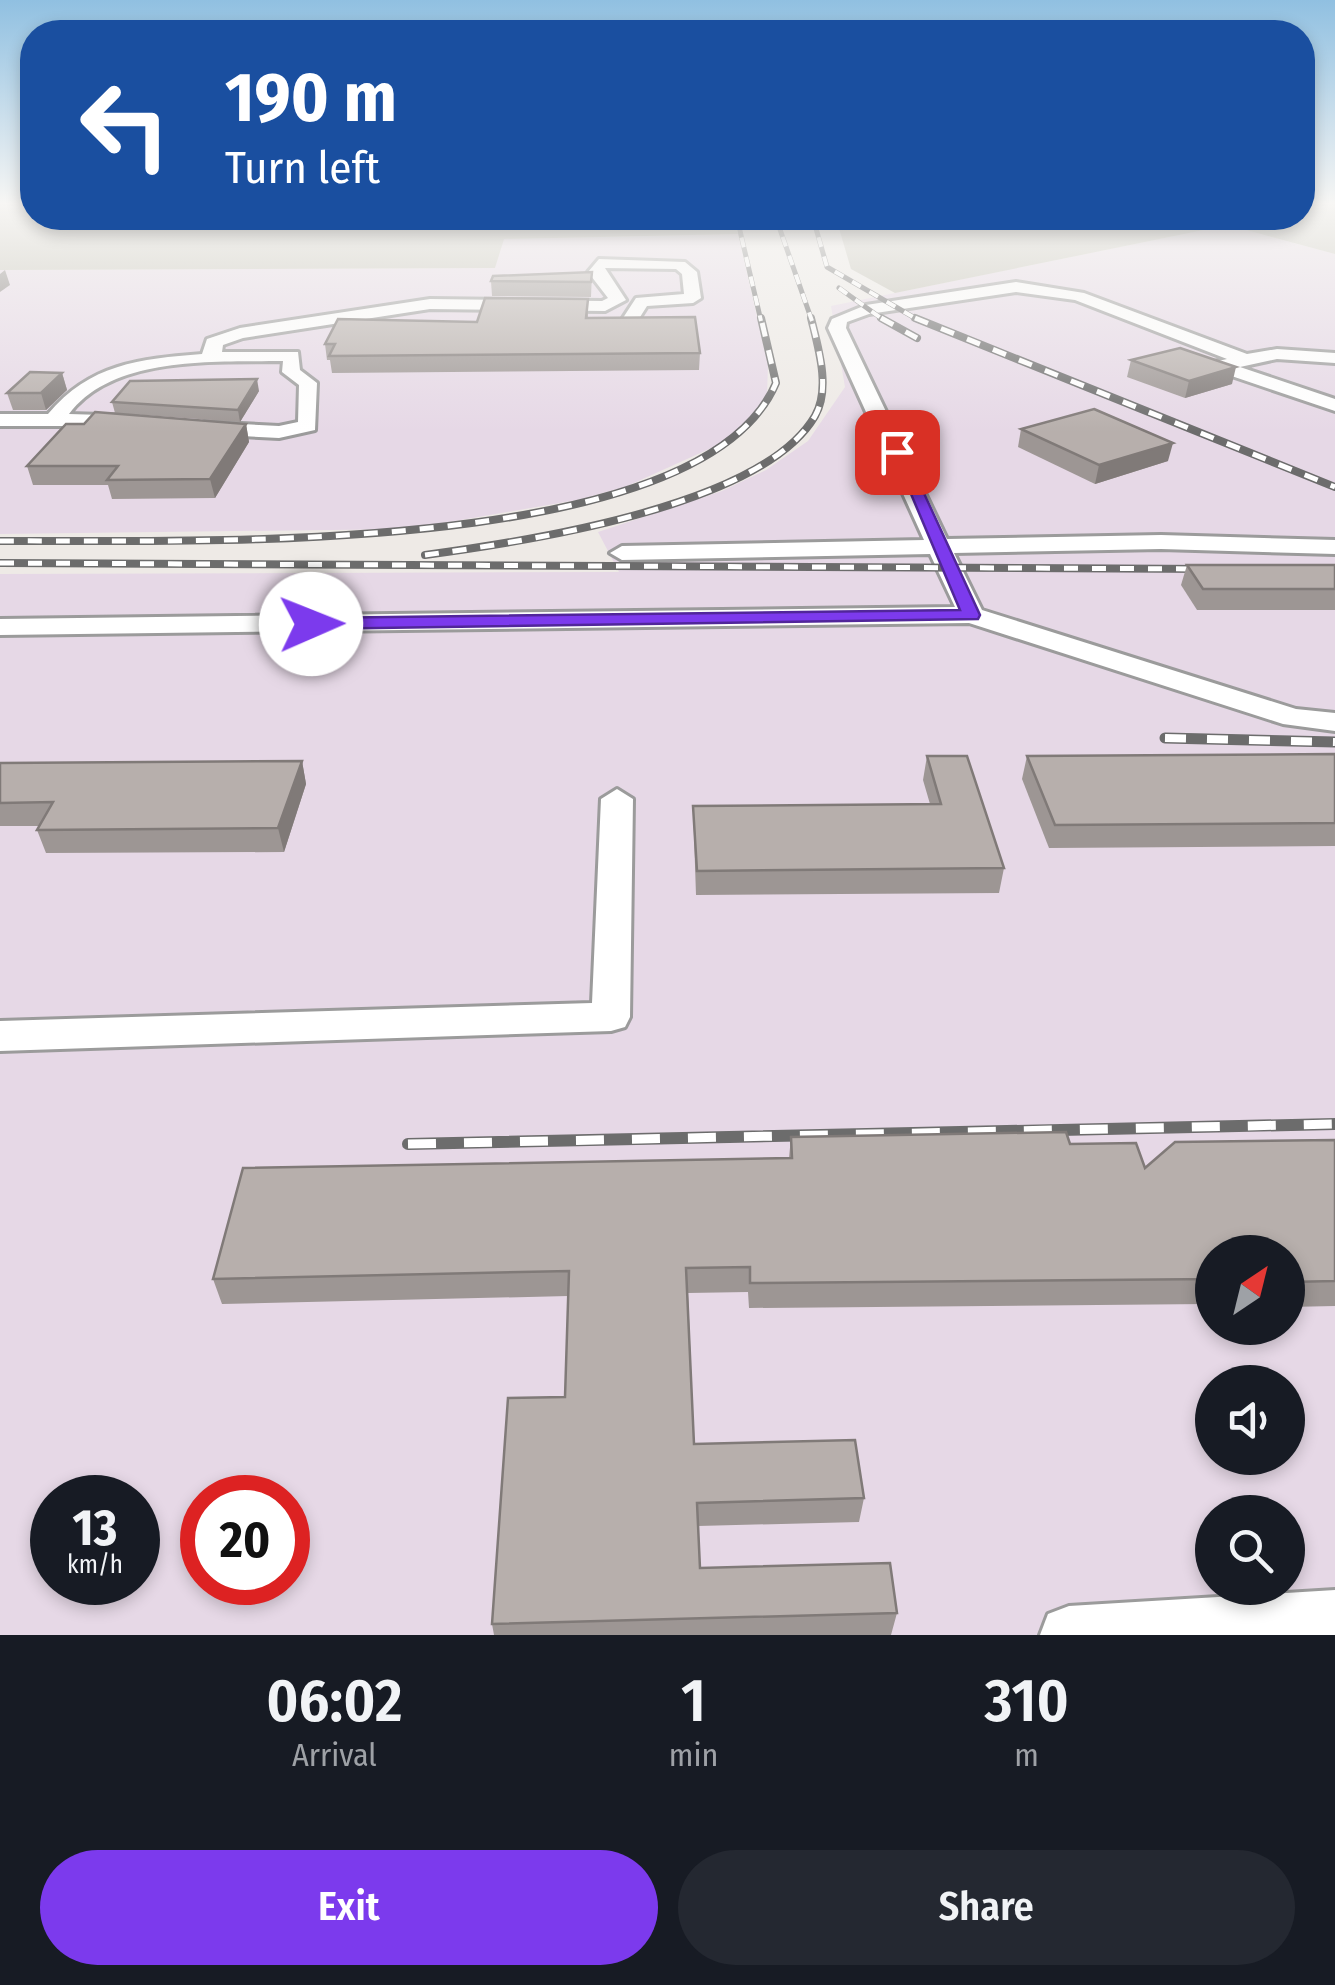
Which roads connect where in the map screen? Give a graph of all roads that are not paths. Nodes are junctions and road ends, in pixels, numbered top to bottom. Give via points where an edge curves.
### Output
1 (602, 279) edge
2 (690, 279) edge
3 (618, 300) junction
4 (642, 301) junction
5 (629, 322) edge
6 (209, 356) junction
7 (1335, 358) edge
8 (1246, 360) junction
9 (1335, 406) edge
10 (0, 420) edge
11 (54, 420) junction
12 (157, 422) edge
13 (191, 426) edge
14 (942, 546) junction
15 (1335, 547) edge
16 (622, 552) dead end
17 (971, 615) junction
18 (0, 628) edge
19 (1335, 722) edge
20 (617, 799) dead end
21 (0, 1036) edge
22 (1335, 1619) edge
23 (1069, 1635) edge

1 - 3 lane
2 - 4 lane via 693,298
3 - 4 lane
3 - 6 lane via 576,308 457,303 394,309 240,332 213,343
4 - 5 lane
6 - 11 lane via 100,381 80,390
6 - 13 lane via 292,356 291,372 308,382 308,426 230,433
7 - 8 lane via 1276,354
8 - 9 lane via 1220,366
8 - 14 lane via 1078,296 1016,286 840,318 837,328
10 - 11 lane
11 - 12 lane
14 - 15 lane
14 - 16 lane
14 - 17 lane
17 - 18 lane
17 - 19 lane via 1292,718
20 - 21 lane via 611,1017
22 - 23 lane

